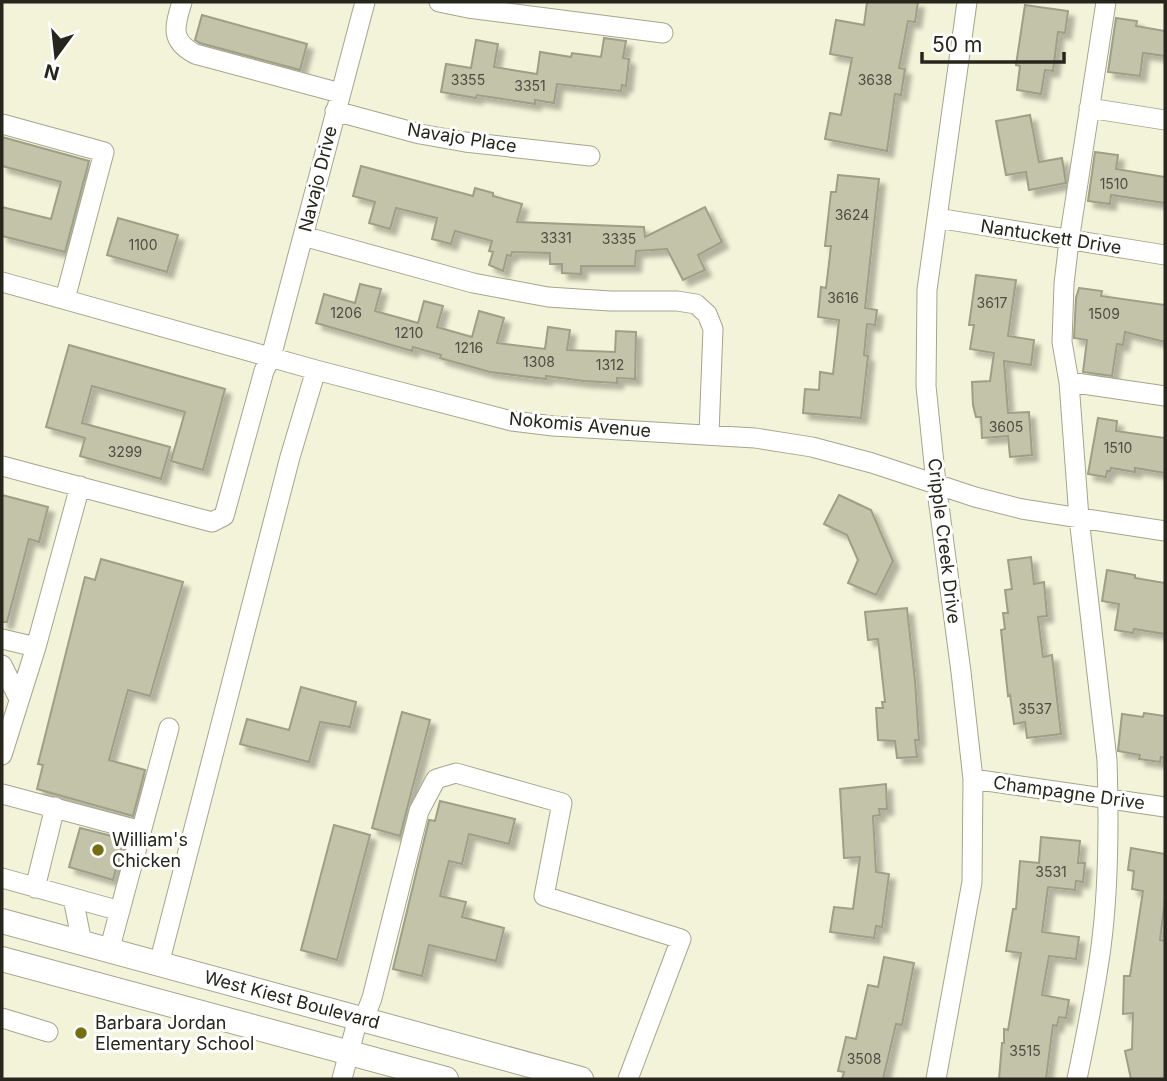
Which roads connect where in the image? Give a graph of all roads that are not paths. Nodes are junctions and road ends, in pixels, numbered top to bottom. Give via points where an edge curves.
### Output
1 (182, 2) edge
2 (365, 2) edge
3 (439, 2) edge
4 (967, 2) edge
5 (1106, 2) edge
6 (663, 33) dead end
7 (337, 102) junction
8 (1089, 108) junction
9 (1165, 120) edge
10 (2, 124) edge
11 (590, 156) dead end
12 (937, 218) junction
13 (303, 236) junction
14 (1069, 241) junction
15 (1165, 255) edge
16 (2, 282) edge
17 (65, 299) junction
18 (271, 357) junction
19 (316, 370) junction
20 (1069, 382) junction
21 (1165, 396) edge
22 (709, 434) junction
23 (2, 466) edge
24 (936, 483) junction
25 (80, 486) junction
26 (1079, 518) junction
27 (1165, 531) edge
28 (2, 639) edge
29 (36, 647) junction
30 (2, 665) edge
31 (19, 699) junction
32 (169, 728) dead end
33 (2, 755) edge
34 (973, 779) junction
35 (2, 794) edge
36 (1108, 798) junction
37 (55, 807) junction
38 (1165, 807) edge
39 (141, 831) junction
40 (2, 878) edge
41 (34, 888) junction
42 (73, 898) junction
43 (120, 911) junction
44 (2, 922) edge
45 (82, 943) junction
46 (109, 951) junction
47 (2, 959) edge
48 (159, 964) junction
49 (149, 999) junction
50 (2, 1018) edge
51 (358, 1018) junction
52 (48, 1032) dead end
53 (350, 1053) junction
54 (342, 1079) edge
55 (446, 1079) edge
56 (581, 1079) edge
57 (628, 1079) edge
58 (936, 1079) edge
59 (1077, 1079) edge

1 - 7 street, Navajo Place via 176,31 184,48
2 - 7 street, Navajo Drive
3 - 6 street
4 - 12 street, Cripple Creek Drive
5 - 8 street
7 - 11 street, Navajo Place via 420,134
7 - 13 street, Navajo Drive
8 - 9 street
8 - 14 street
10 - 17 street via 104,152
12 - 14 street, Nantuckett Drive
12 - 24 street, Cripple Creek Drive via 925,338
13 - 18 street, Navajo Drive
13 - 22 street via 473,284 548,297 696,304 713,329
14 - 15 street, Nantuckett Drive
14 - 20 street via 1062,342
16 - 17 street, Nokomis Avenue
17 - 18 street, Nokomis Avenue
18 - 19 street, Nokomis Avenue
18 - 25 street, Navajo Drive via 224,516 212,522
19 - 22 street, Nokomis Avenue via 512,421
19 - 48 street
20 - 21 street
20 - 26 street
22 - 24 street, Nokomis Avenue via 812,447
23 - 25 street, Navajo Drive
24 - 26 street, Nokomis Avenue via 1021,509
24 - 34 street, Cripple Creek Drive
25 - 29 street
26 - 27 street, Nokomis Avenue
26 - 36 street
28 - 29 street
29 - 31 street
30 - 31 street
31 - 33 street
32 - 39 street
34 - 36 street, Champagne Drive
34 - 58 street, Cripple Creek Drive via 972,882
35 - 37 street
36 - 38 street, Champagne Drive
36 - 59 street via 1101,946
37 - 39 street
37 - 41 street
39 - 43 street
40 - 41 street
41 - 42 street
42 - 43 street
42 - 45 street
43 - 46 street
44 - 45 main road, West Kiest Boulevard
45 - 46 main road, West Kiest Boulevard
46 - 48 main road, West Kiest Boulevard
47 - 49 main road, West Kiest Boulevard
48 - 49 main road
48 - 51 main road, West Kiest Boulevard
49 - 53 main road, West Kiest Boulevard
50 - 52 street
51 - 53 street
51 - 56 main road, West Kiest Boulevard
51 - 57 street via 372,998 419,810 436,779 456,773 562,803 544,896 681,939
53 - 54 street
53 - 55 main road, West Kiest Boulevard

